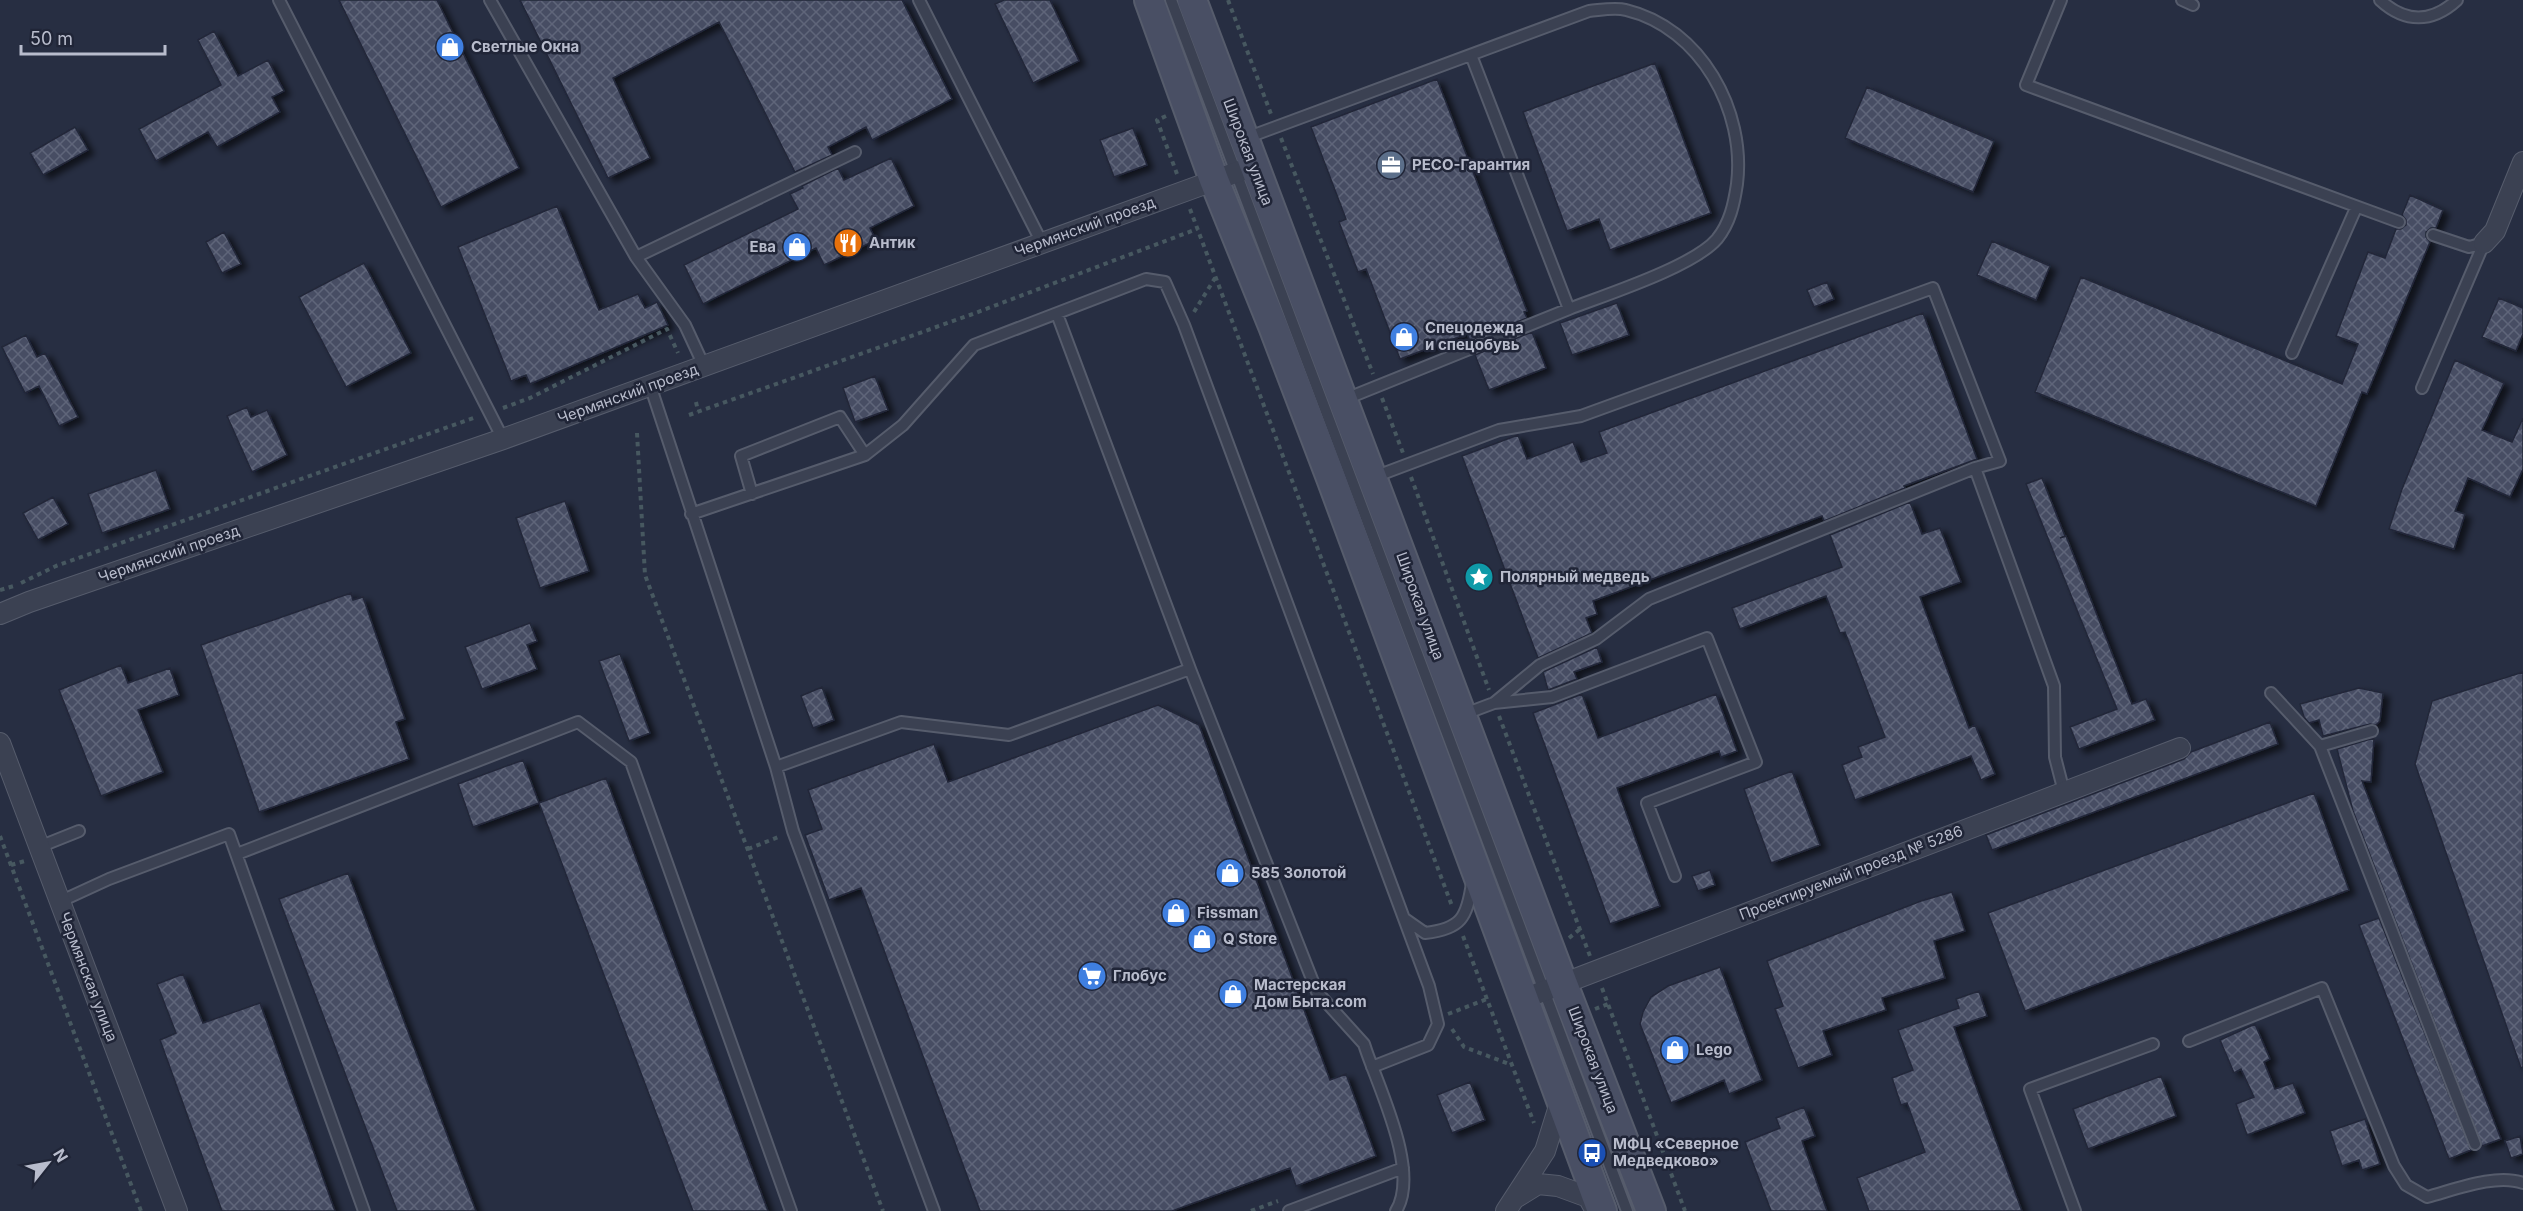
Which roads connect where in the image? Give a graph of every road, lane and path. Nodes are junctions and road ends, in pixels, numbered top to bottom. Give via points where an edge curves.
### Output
1 (279, 0) edge
2 (490, 0) edge
3 (919, 0) edge
4 (1149, 0) edge
5 (1171, 0) edge
6 (1192, 0) edge
7 (1228, 0) edge
8 (2061, 0) edge
9 (2182, 0) edge
10 (2380, 0) edge
11 (2457, 0) edge
12 (2193, 4) dead end
13 (1207, 40) junction
14 (1471, 55) junction
15 (1171, 61) junction
16 (1198, 72) junction
17 (1167, 116) dead end
18 (1277, 127) junction
19 (1244, 139) junction
20 (855, 152) dead end
21 (2523, 162) edge
22 (1234, 173) junction
23 (1178, 174) dead end
24 (1187, 201) dead end
25 (2356, 208) junction
26 (2399, 222) dead end
27 (1197, 229) junction
28 (2433, 235) dead end
29 (1042, 243) junction
30 (2484, 243) junction
31 (636, 257) junction
32 (1215, 277) junction
33 (1569, 309) junction
34 (1057, 314) junction
35 (1185, 327) junction
36 (678, 353) dead end
37 (2292, 353) dead end
38 (704, 366) junction
39 (650, 385) junction
40 (1378, 386) junction
41 (2422, 388) dead end
42 (1343, 400) junction
43 (696, 402) dead end
44 (698, 411) junction
45 (489, 412) junction
46 (689, 415) dead end
47 (637, 433) dead end
48 (503, 439) junction
49 (865, 455) junction
50 (1407, 464) junction
51 (1975, 468) junction
52 (1372, 478) junction
53 (752, 494) junction
54 (691, 514) junction
55 (0, 590) edge
56 (0, 614) edge
57 (1190, 669) junction
58 (2271, 693) dead end
59 (1494, 703) junction
60 (1461, 716) junction
61 (2372, 731) dead end
62 (0, 743) edge
63 (2320, 746) junction
64 (2180, 748) dead end
65 (776, 767) junction
66 (2064, 792) junction
67 (79, 831) dead end
68 (785, 834) dead end
69 (0, 836) edge
70 (39, 847) junction
71 (748, 849) junction
72 (237, 854) junction
73 (1472, 862) junction
74 (1675, 876) dead end
75 (59, 902) junction
76 (1405, 919) junction
77 (1459, 924) junction
78 (1580, 929) junction
79 (1568, 939) dead end
80 (1596, 971) junction
81 (1544, 991) junction
82 (1608, 1004) junction
83 (1595, 1009) dead end
84 (1443, 1016) dead end
85 (2189, 1041) dead end
86 (2153, 1044) dead end
87 (1512, 1065) junction
88 (1372, 1067) junction
89 (1561, 1100) junction
90 (1538, 1132) dead end
91 (2475, 1144) dead end
92 (1403, 1168) junction
93 (2523, 1183) edge
94 (1286, 1198) dead end
95 (1510, 1205) edge
96 (141, 1211) edge
97 (177, 1211) edge
98 (364, 1211) edge
99 (791, 1211) edge
100 (883, 1211) edge
101 (933, 1211) edge
102 (1251, 1211) edge
103 (1289, 1211) edge
104 (1396, 1211) edge
105 (1596, 1211) edge
106 (1602, 1211) edge
107 (1627, 1211) edge
108 (1651, 1211) edge
109 (1685, 1211) edge
110 (2075, 1211) edge

1 - 45 lane
2 - 31 lane
3 - 29 lane
4 - 15 main road, Широкая улица
5 - 16 lane, Широкая улица
6 - 13 main road, Широкая улица
7 - 18 path
8 - 25 lane via 2026,85
9 - 12 lane
10 - 11 lane via 2414,18 2447,9
13 - 16 main road
13 - 19 main road, Широкая улица
14 - 18 lane
14 - 33 lane
14 - 33 lane via 1589,10 1624,9 1652,19 1694,50 1716,79 1728,106 1738,170 1733,210 1716,239 1689,260
15 - 16 main road via 1181,74 1192,76
15 - 22 main road, Широкая улица
16 - 22 lane, Широкая улица
17 - 23 path via 1157,120
18 - 19 lane
18 - 40 path
19 - 22 main road, Широкая улица
20 - 31 lane
21 - 30 street via 2495,231
22 - 29 street, Чермянский проезд
22 - 42 main road, Широкая улица
22 - 73 main road, Широкая улица via 1273,326
22 - 81 lane, Широкая улица
24 - 27 path
25 - 26 lane
25 - 37 lane
27 - 32 path
27 - 44 path via 970,315
28 - 30 lane via 2469,247
29 - 38 street, Чермянский проезд
30 - 41 lane
31 - 38 lane via 685,325
32 - 35 path
32 - 77 path
33 - 40 lane
34 - 35 lane via 1146,279 1165,282
34 - 49 lane via 974,345 903,425
34 - 57 lane
35 - 76 lane
36 - 45 path via 667,329 530,398
38 - 39 street, Чермянский проезд
39 - 48 street, Чермянский проезд
39 - 54 lane
40 - 42 lane
40 - 50 path
42 - 52 main road, Широкая улица
43 - 44 path
44 - 46 path
45 - 48 lane
45 - 55 path via 56,566
47 - 71 path via 645,574
48 - 56 street, Чермянский проезд
49 - 53 lane
49 - 53 lane via 840,417 741,456
50 - 51 lane via 1507,428 1581,416 1933,288 2000,461
50 - 52 lane
50 - 59 path
51 - 59 lane via 1649,599 1596,639 1540,664
51 - 66 lane via 2054,686 2055,757
52 - 60 main road, Широкая улица
53 - 54 lane
54 - 65 lane
57 - 65 lane via 1009,735 901,722
57 - 88 lane via 1317,992 1364,1044
58 - 63 lane
59 - 60 lane
59 - 74 lane via 1552,697 1707,638 1756,762 1647,803
59 - 78 path
60 - 81 main road, Широкая улица
61 - 63 lane
62 - 70 street, Чермянская улица
63 - 91 lane
64 - 66 street, Проектируемый проезд № 5286
65 - 101 lane via 793,831
66 - 80 street, Проектируемый проезд № 5286
67 - 70 lane
68 - 71 path
69 - 96 path
70 - 75 street, Чермянская улица
71 - 100 path
72 - 75 lane via 229,834
72 - 98 lane
72 - 99 lane via 578,722 631,762
73 - 77 lane via 1468,907
73 - 81 main road, Широкая улица
75 - 97 street, Чермянская улица
76 - 77 lane via 1425,933
76 - 88 lane via 1438,1024 1428,1045
77 - 87 path
78 - 79 path
78 - 80 path
80 - 81 street, Проектируемый проезд № 5286
80 - 82 path
81 - 89 main road, Широкая улица
81 - 107 lane, Широкая улица
81 - 108 main road, Широкая улица
82 - 83 path
82 - 109 path
84 - 87 path via 1464,1047
85 - 93 lane via 2322,988 2394,1166 2406,1185 2427,1197 2496,1180
86 - 110 lane via 2030,1089
87 - 90 path
88 - 92 lane via 1403,1155
89 - 95 street via 1545,1151
89 - 106 main road, Широкая улица
92 - 103 lane
92 - 104 lane via 1402,1201
94 - 102 path
95 - 105 street via 1538,1184 1558,1186 1588,1197

